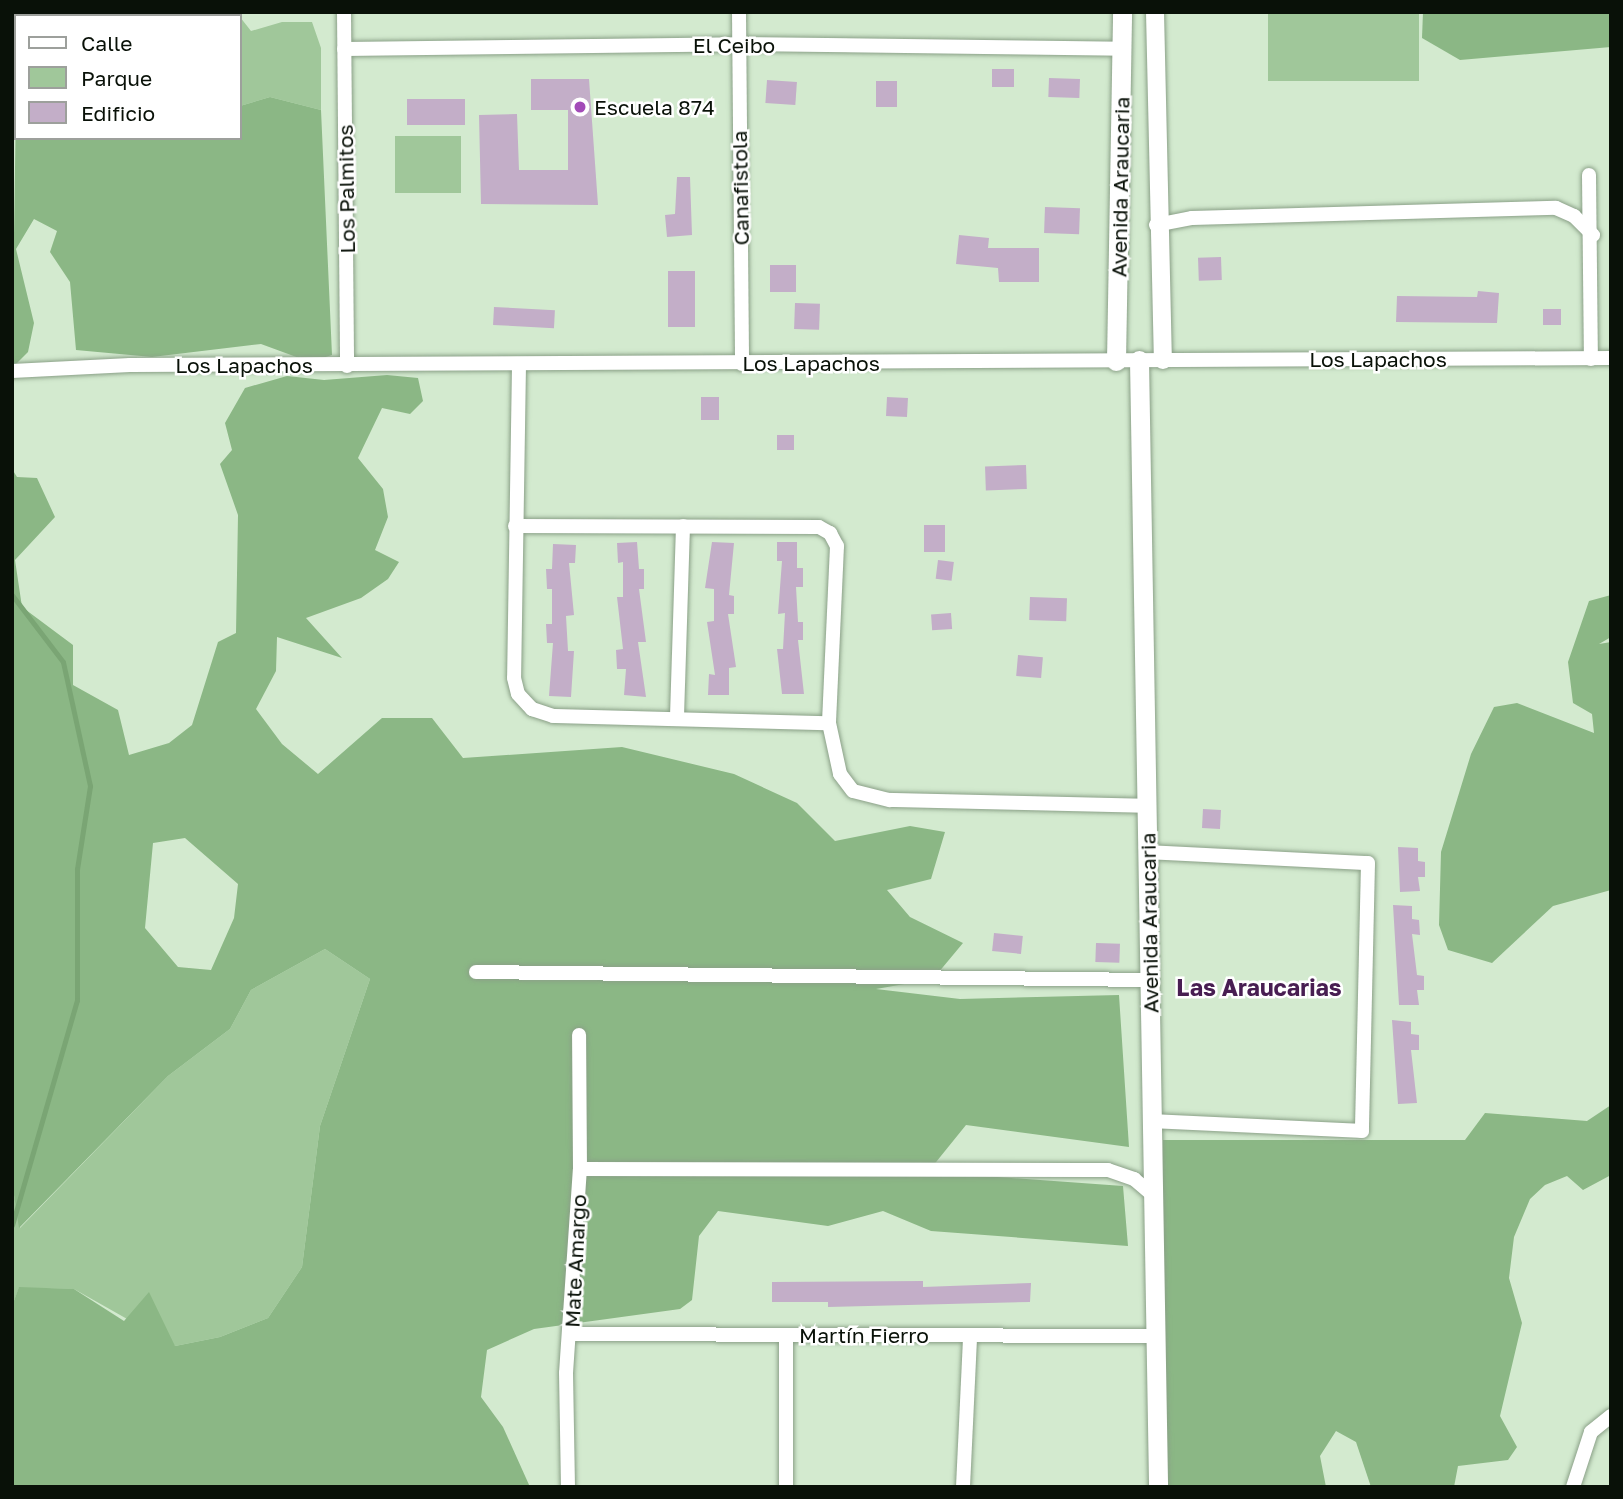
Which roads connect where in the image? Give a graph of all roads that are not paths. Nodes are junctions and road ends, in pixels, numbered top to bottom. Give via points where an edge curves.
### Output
1 (344, 12) edge
2 (738, 12) edge
3 (1122, 12) edge
4 (1154, 12) edge
5 (739, 44) junction
6 (344, 49) junction
7 (1123, 49) junction
8 (1589, 175) dead end
9 (1156, 225) junction
10 (1593, 235) junction
11 (1611, 358) edge
12 (1591, 359) junction
13 (1139, 360) junction
14 (1163, 360) junction
15 (1116, 362) junction
16 (742, 364) junction
17 (519, 365) junction
18 (347, 366) junction
19 (12, 371) edge
20 (515, 526) junction
21 (682, 526) junction
22 (677, 717) junction
23 (829, 723) junction
24 (1148, 806) junction
25 (1148, 852) junction
26 (477, 972) dead end
27 (1150, 980) junction
28 (579, 1035) dead end
29 (1153, 1121) junction
30 (580, 1169) junction
31 (1152, 1194) junction
32 (571, 1334) junction
33 (786, 1335) junction
34 (970, 1336) junction
35 (1157, 1336) junction
36 (1611, 1416) edge
37 (568, 1487) edge
38 (786, 1487) edge
39 (963, 1487) edge
40 (1158, 1487) edge
41 (1573, 1487) edge

1 - 6 street, Los Palmitos
2 - 5 street, Canafistola
3 - 7 main road, Avenida Araucaria
4 - 9 street, Avenida Araucaria
5 - 6 street, El Ceibo
5 - 7 street, El Ceibo
5 - 16 street, Canafistola
6 - 18 street, Los Palmitos
7 - 15 main road, Avenida Araucaria
8 - 10 street
9 - 10 street via 1192,218 1556,208 1574,216
9 - 14 street, Avenida Araucaria
10 - 12 street
11 - 12 street, Los Lapachos
12 - 14 street, Los Lapachos
13 - 14 street, Los Lapachos
13 - 15 street, Los Lapachos
13 - 24 main road, Avenida Araucaria
15 - 16 street, Los Lapachos
16 - 17 street, Los Lapachos
17 - 18 street, Los Lapachos
17 - 20 street
18 - 19 street, Los Lapachos via 130,365
20 - 21 street
20 - 22 street via 517,694 532,709 553,716
21 - 22 street
21 - 23 street via 819,527 830,533 837,546
22 - 23 street
23 - 24 street via 840,774 853,791 890,800
24 - 25 main road, Avenida Araucaria
25 - 27 main road, Avenida Araucaria
25 - 29 street via 1368,863 1362,1131
26 - 27 street
27 - 29 main road, Avenida Araucaria
28 - 30 street, Mate Amargo
29 - 31 main road, Avenida Araucaria
30 - 31 street via 1108,1170 1134,1179
30 - 32 street, Mate Amargo
31 - 35 main road, Avenida Araucaria
32 - 33 street, Martín Fierro
32 - 37 street, Mate Amargo
33 - 34 street, Martín Fierro
33 - 38 street
34 - 35 street, Martín Fierro
34 - 39 street
35 - 40 main road, Avenida Araucaria
36 - 41 street via 1591,1432

